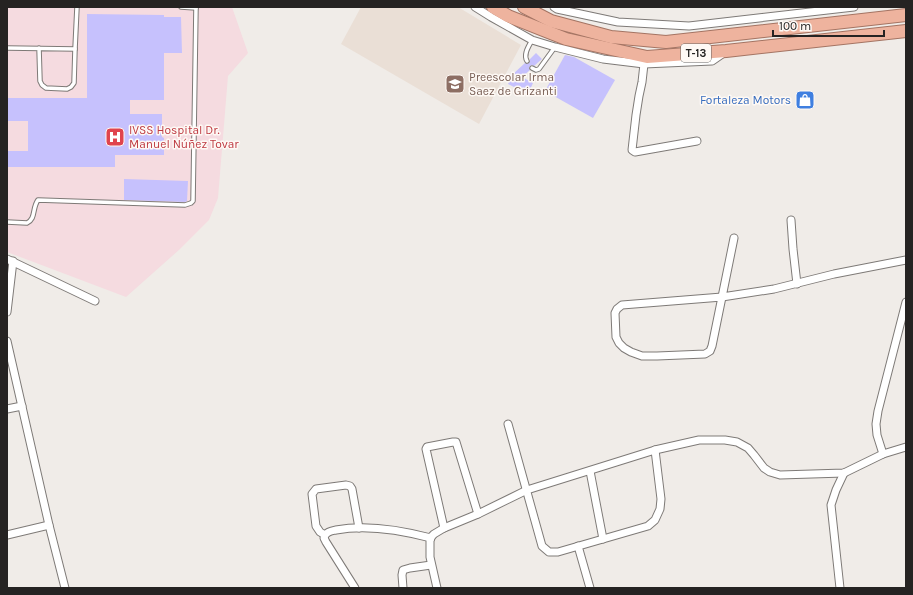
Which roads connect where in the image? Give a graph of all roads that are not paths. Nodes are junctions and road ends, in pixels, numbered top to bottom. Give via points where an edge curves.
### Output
1 (77, 7) edge
2 (181, 7) edge
3 (196, 7) edge
4 (475, 7) edge
5 (494, 7) edge
6 (524, 7) edge
7 (554, 7) edge
8 (854, 7) edge
9 (906, 15) edge
10 (906, 31) edge
11 (532, 40) junction
12 (7, 48) edge
13 (39, 48) junction
14 (555, 48) junction
15 (75, 49) junction
16 (726, 51) junction
17 (527, 61) dead end
18 (644, 64) junction
19 (532, 68) dead end
20 (697, 141) dead end
21 (791, 220) dead end
22 (7, 222) edge
23 (734, 238) dead end
24 (10, 260) edge
25 (906, 260) edge
26 (797, 284) junction
27 (722, 297) junction
28 (95, 301) dead end
29 (906, 302) edge
30 (7, 312) edge
31 (7, 341) edge
32 (22, 406) junction
33 (7, 409) edge
34 (508, 424) dead end
35 (906, 447) edge
36 (655, 450) junction
37 (883, 454) junction
38 (590, 471) junction
39 (844, 473) junction
40 (527, 490) junction
41 (478, 514) junction
42 (49, 525) junction
43 (359, 528) junction
44 (444, 528) junction
45 (7, 535) edge
46 (325, 535) junction
47 (431, 538) junction
48 (603, 539) junction
49 (578, 546) junction
50 (431, 565) junction
51 (65, 588) edge
52 (355, 588) edge
53 (403, 588) edge
54 (437, 588) edge
55 (590, 588) edge
56 (840, 588) edge

1 - 15 lane
2 - 3 lane
3 - 22 lane via 193,201 185,205 38,200 30,222
4 - 11 street, T-13
5 - 16 highway, T-13 via 508,16 566,39 647,57
6 - 9 highway, T-13 via 551,21 611,37 666,42
7 - 8 street via 618,22 690,26
10 - 16 highway, T-13
11 - 14 street, T-13
11 - 17 lane via 525,53
12 - 13 lane
13 - 15 lane
13 - 15 lane via 42,85 46,88 67,89 74,83
14 - 18 street, T-13 via 603,59
14 - 19 lane via 539,69
16 - 18 street, T-13 via 712,61
18 - 20 street via 632,150 635,152
21 - 26 street
23 - 27 street
24 - 28 street
24 - 30 street
25 - 26 street
26 - 27 street
27 - 27 street via 622,305 615,313 616,337 624,348 642,356 705,354 712,346
29 - 37 street via 876,424
31 - 32 street
32 - 33 street
32 - 42 street
34 - 40 street
35 - 37 street
36 - 38 street
36 - 39 street via 699,440 725,440 738,442 748,448 770,472
36 - 48 street via 661,499 655,520 648,526
37 - 39 street
38 - 40 street
38 - 48 street
39 - 56 street via 831,505
40 - 41 street
40 - 49 street via 542,546 549,552 558,552
41 - 44 street
41 - 44 street via 456,442 427,447
42 - 45 street
42 - 51 street
43 - 46 street via 335,530
43 - 46 street via 352,487 346,485 316,489 312,494 316,526
43 - 47 street
44 - 47 street
46 - 52 street via 326,542
47 - 50 street
48 - 49 street
49 - 55 street
50 - 53 street via 403,570
50 - 54 street

